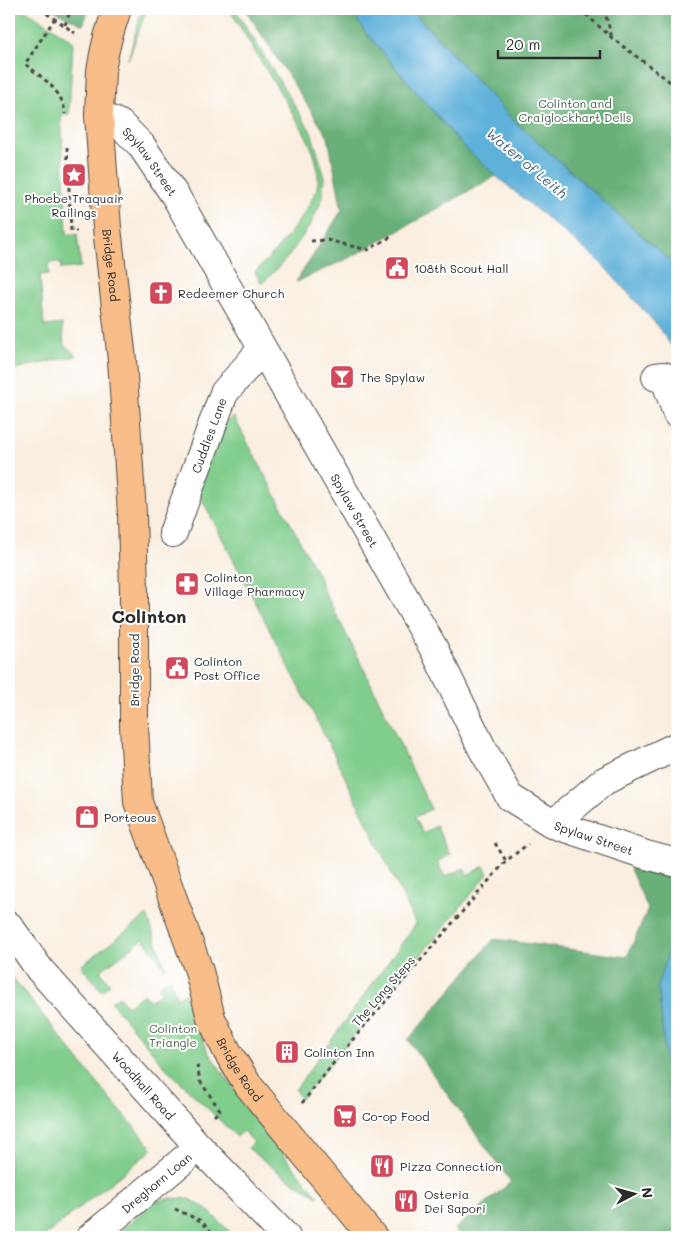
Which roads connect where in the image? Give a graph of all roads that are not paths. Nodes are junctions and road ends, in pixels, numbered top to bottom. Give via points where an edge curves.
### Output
1 (117, 9) edge
2 (99, 116) junction
3 (262, 350) junction
4 (656, 377) dead end
5 (677, 414) edge
6 (173, 532) dead end
7 (677, 746) edge
8 (553, 824) junction
9 (677, 863) edge
10 (9, 926) edge
11 (199, 1147) junction
12 (91, 1237) edge
13 (286, 1237) edge
14 (373, 1237) edge

1 - 2 main road, Bridge Road via 103,63
2 - 3 street, Spylaw Street via 120,124 141,145 176,197
2 - 14 main road, Bridge Road via 107,228 122,360 131,504 138,802 199,972 211,1018 227,1051 248,1085
3 - 6 street, Cuddies Lane via 224,393
3 - 8 street, Spylaw Street via 434,649 482,748 510,797
4 - 5 street via 664,376
7 - 8 street via 604,781
8 - 9 street, Spylaw Street
10 - 11 street, Woodhall Road via 40,970
11 - 12 street, Dreghorn Loan
11 - 13 street, Woodhall Road

